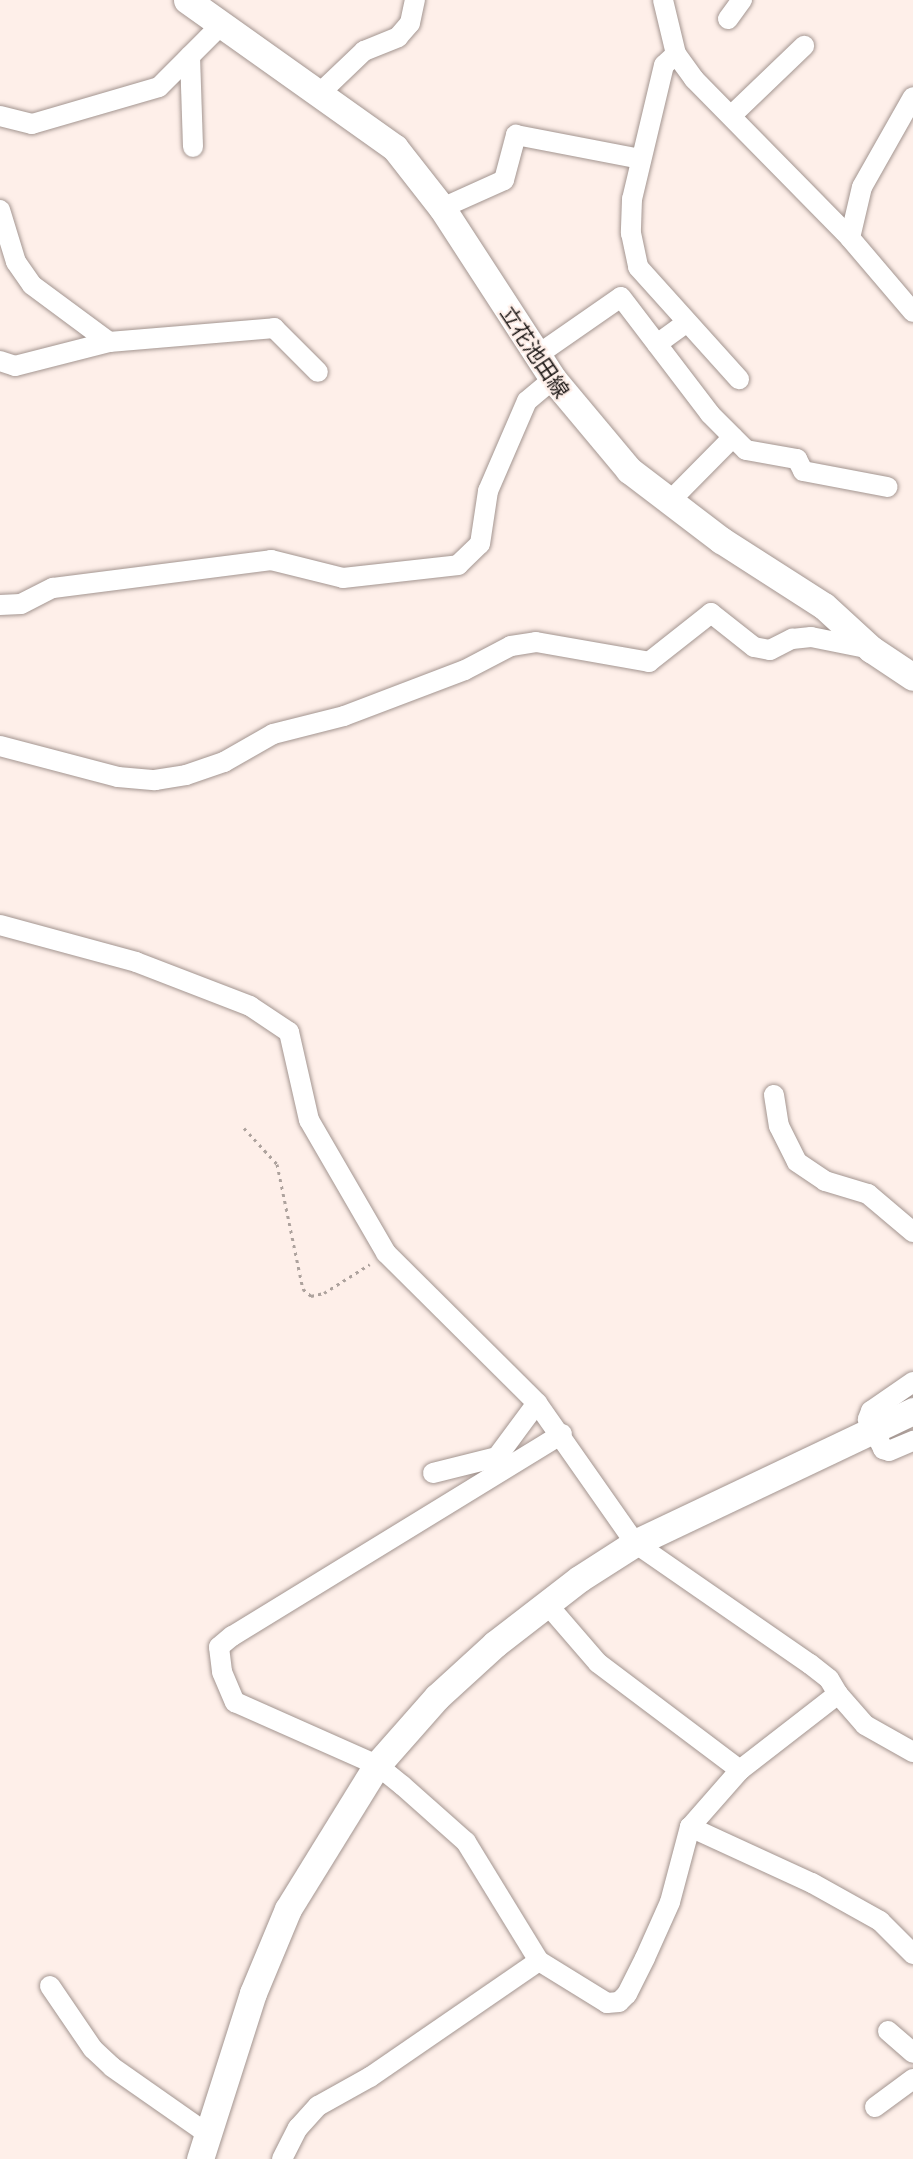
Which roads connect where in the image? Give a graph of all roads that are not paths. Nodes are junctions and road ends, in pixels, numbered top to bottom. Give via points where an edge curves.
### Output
1 (187, 0) edge
2 (415, 0) edge
3 (663, 0) edge
4 (742, 0) edge
5 (728, 20) dead end
6 (219, 26) junction
7 (804, 46) dead end
8 (676, 54) junction
9 (190, 56) junction
10 (320, 93) junction
11 (913, 97) edge
12 (732, 115) junction
13 (0, 116) edge
14 (193, 147) dead end
15 (641, 159) junction
16 (442, 208) junction
17 (0, 210) edge
18 (850, 238) junction
19 (913, 312) edge
20 (687, 322) junction
21 (109, 342) junction
22 (657, 344) junction
23 (536, 356) junction
24 (0, 361) edge
25 (318, 372) dead end
26 (553, 379) junction
27 (739, 379) dead end
28 (733, 437) junction
29 (888, 488) dead end
30 (669, 502) junction
31 (0, 605) edge
32 (871, 649) junction
33 (913, 677) edge
34 (0, 746) edge
35 (0, 925) edge
36 (774, 1095) dead end
37 (913, 1232) edge
38 (913, 1382) edge
39 (537, 1403) junction
40 (913, 1411) edge
41 (562, 1434) junction
42 (874, 1434) junction
43 (913, 1440) edge
44 (434, 1473) dead end
45 (635, 1544) junction
46 (547, 1604) junction
47 (838, 1694) junction
48 (913, 1752) edge
49 (377, 1765) junction
50 (740, 1770) junction
51 (690, 1827) junction
52 (913, 1954) edge
53 (539, 1961) junction
54 (50, 1986) dead end
55 (888, 2031) dead end
56 (913, 2053) edge
57 (913, 2079) edge
58 (875, 2107) dead end
59 (205, 2147) edge
60 (282, 2159) edge

1 - 6 street, 立花池田線
2 - 10 street via 410,23 398,37 364,51
3 - 8 street
4 - 5 street
6 - 9 street
6 - 10 street, 立花池田線
7 - 12 street
8 - 12 street
8 - 15 street via 664,65
9 - 13 street via 159,87 32,124
9 - 14 street
10 - 16 street, 立花池田線 via 395,148
11 - 18 street via 862,187
12 - 18 street
15 - 16 street via 516,135 504,180
15 - 20 street via 632,199 631,233 638,267
16 - 23 street, 立花池田線
17 - 21 street via 16,262 32,285
18 - 19 street
20 - 22 street
20 - 27 street
21 - 24 street via 15,366
21 - 25 street via 274,328
22 - 23 street via 621,297
22 - 28 street
23 - 26 street, 立花池田線
26 - 30 street, 立花池田線 via 629,470
26 - 31 street via 522,411 488,490 480,544 458,565 343,578 271,560 53,588 21,604
28 - 29 street via 746,450 797,459 803,471
28 - 30 street
30 - 32 street, 立花池田線 via 824,606
32 - 33 street, 立花池田線
32 - 34 street via 811,637 792,639 770,650 754,647 711,613 649,662 536,642 511,646 465,670 344,716 273,734 224,762 186,775 155,780 118,777
35 - 39 street via 136,962 250,1006 289,1032 309,1120 386,1253
36 - 37 street via 779,1126 798,1162 825,1181 868,1194
38 - 42 street via 871,1411 868,1419
39 - 41 street
39 - 44 street via 497,1457
40 - 42 street
41 - 45 street
41 - 49 street via 219,1647 222,1672 235,1702
42 - 43 street via 889,1451
42 - 45 street
45 - 46 street
45 - 47 street via 810,1664 829,1679
46 - 49 street via 437,1697
46 - 50 street via 598,1663
47 - 48 street via 865,1725
47 - 50 street
49 - 53 street via 466,1842
49 - 59 street via 288,1909 253,1993
50 - 51 street
51 - 52 street via 812,1882 870,1915
51 - 53 street via 670,1902 620,2002 607,2003 590,1995
53 - 60 street via 370,2077 318,2106 298,2128
54 - 59 street via 112,2067
55 - 56 street
57 - 58 street

